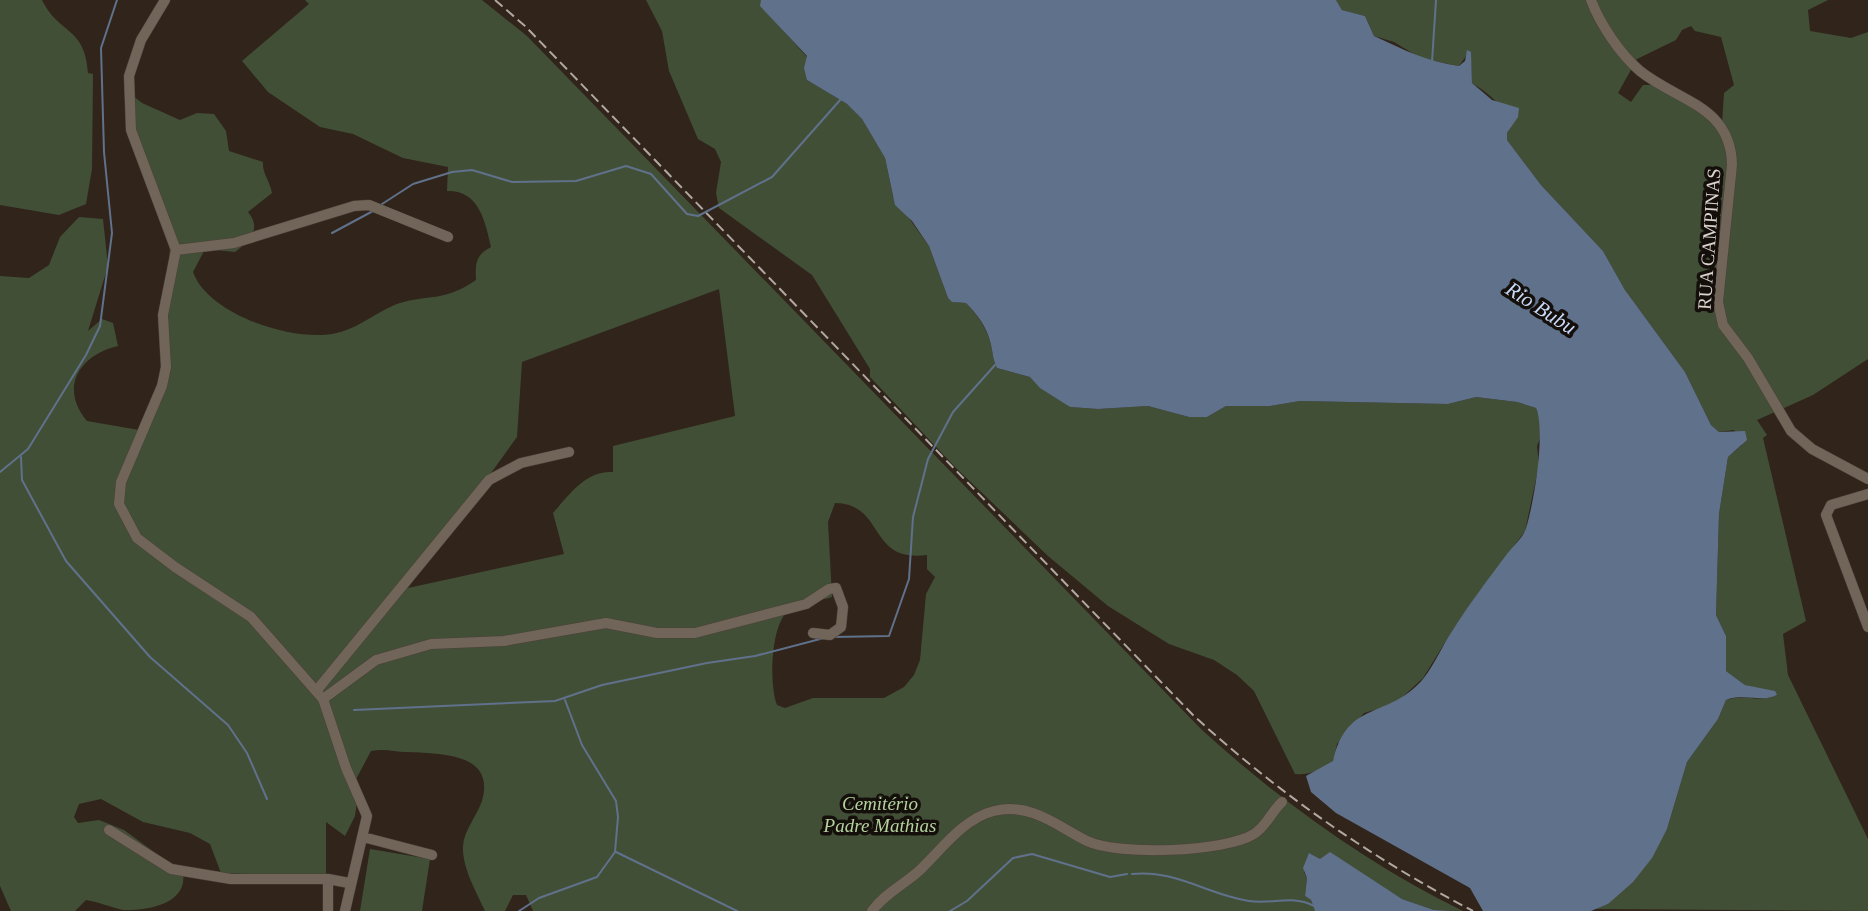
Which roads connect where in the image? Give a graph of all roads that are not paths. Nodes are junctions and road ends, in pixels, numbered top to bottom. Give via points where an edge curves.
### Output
1 (165, 0) edge
2 (1591, 0) edge
3 (448, 237) dead end
4 (176, 250) junction
5 (569, 452) dead end
6 (1868, 480) edge
7 (1868, 494) edge
8 (1868, 627) edge
9 (813, 633) dead end
10 (317, 690) junction
11 (323, 699) junction
12 (1282, 802) dead end
13 (109, 830) dead end
14 (363, 837) junction
15 (432, 855) dead end
16 (328, 879) junction
17 (349, 883) junction
18 (328, 911) edge
19 (345, 911) edge
20 (872, 911) edge

1 - 4 street via 141,40 129,76 131,130
2 - 6 street, RUA CAMPINAS via 1637,68 1704,109 1724,128 1732,165 1718,302 1721,320 1791,431 1812,450
3 - 4 street via 369,205 234,243
4 - 10 street via 163,315 166,367 121,482 123,517 154,552 251,617
5 - 10 street via 521,463 489,480
7 - 8 street via 1830,505 1826,515
9 - 11 street via 830,635 841,628 843,607 836,588 806,604 695,633 657,633 606,623 504,640 431,644 376,660
10 - 11 street
11 - 14 street via 366,811
12 - 20 street via 1254,834 1216,848 1192,850 1103,846 1037,813 995,810 963,828
13 - 16 street via 171,869 231,879
14 - 15 street
14 - 17 street
16 - 17 street
16 - 18 street
17 - 19 street

